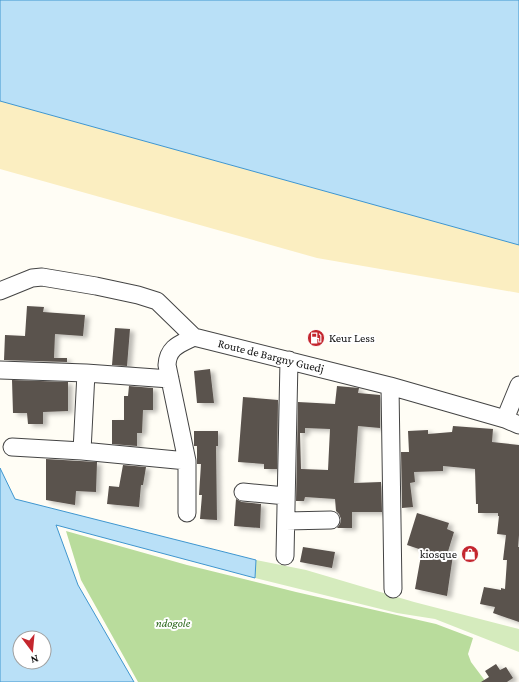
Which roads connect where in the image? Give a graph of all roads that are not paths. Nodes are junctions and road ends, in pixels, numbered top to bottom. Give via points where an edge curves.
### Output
1 (0, 291) edge
2 (194, 337) junction
3 (289, 360) junction
4 (0, 370) edge
5 (86, 373) junction
6 (170, 379) junction
7 (519, 385) edge
8 (390, 386) junction
9 (512, 422) edge
10 (12, 447) dead end
11 (82, 451) junction
12 (187, 461) junction
13 (243, 492) dead end
14 (286, 496) junction
15 (188, 513) dead end
16 (331, 520) dead end
17 (286, 521) junction
18 (285, 556) dead end
19 (393, 589) dead end

1 - 2 street via 32,278 50,278 138,295 157,301
2 - 3 street, Route de Bargny Guedj
2 - 6 street via 178,345 167,356
3 - 8 street, Route de Bargny Guedj
3 - 14 street
4 - 5 street
5 - 6 street
5 - 11 street
6 - 12 street
7 - 9 street
8 - 9 street, Route de Bargny Guedj
8 - 19 street
10 - 11 street
11 - 12 street
12 - 15 street
13 - 14 street
14 - 17 street
16 - 17 street
17 - 18 street

